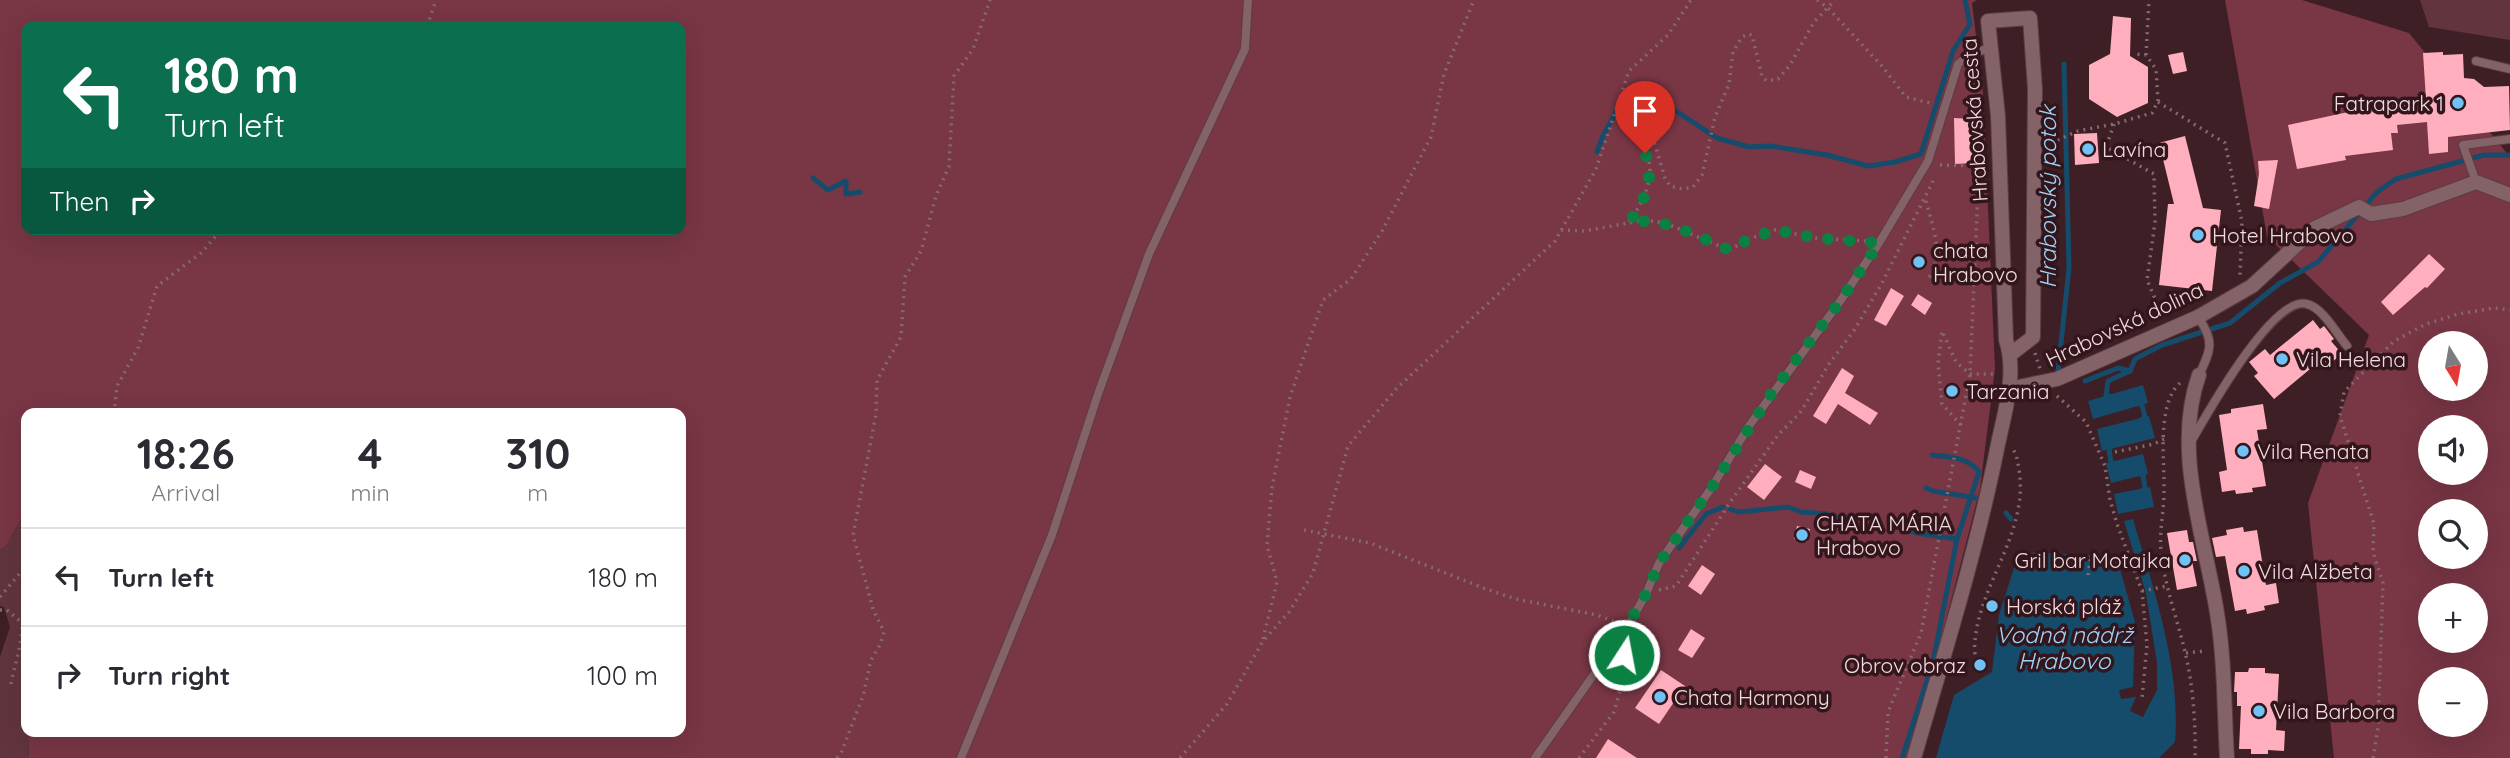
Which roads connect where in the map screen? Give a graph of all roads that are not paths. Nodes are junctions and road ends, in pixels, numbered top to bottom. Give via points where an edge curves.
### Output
1 (1248, 0) edge
2 (1990, 48) junction
3 (2476, 61) dead end
4 (2510, 69) edge
5 (2510, 139) edge
6 (2476, 182) junction
7 (2510, 195) edge
8 (2201, 321) junction
9 (2347, 346) dead end
10 (2011, 354) junction
11 (2199, 375) joint
12 (2009, 389) junction
13 (2190, 442) junction
14 (961, 758) edge
15 (1535, 758) edge
16 (1914, 758) edge
17 (2227, 758) edge

1 - 14 lane via 1245,49 1149,254 1052,535
2 - 10 street, Hrabovská cesta via 1998,116 2006,340
2 - 10 street, Hrabovská cesta via 1988,21 2030,18 2035,89 2033,337
2 - 15 lane via 1973,51 1958,64 1928,161 1879,243 1749,426 1659,563 1626,628
3 - 4 lane
5 - 6 lane via 2463,145
6 - 7 street
6 - 8 street, Hrabovská dolina via 2403,209 2365,211 2315,228 2252,286
8 - 11 lane via 2211,342
8 - 12 street, Hrabovská dolina via 2167,328 2051,381
9 - 13 lane via 2315,307 2303,302 2289,306 2224,383
10 - 12 street, Hrabovská cesta
11 - 13 street via 2189,417
12 - 16 street, Hrabovská cesta via 1990,488
13 - 17 street via 2191,482 2217,613

